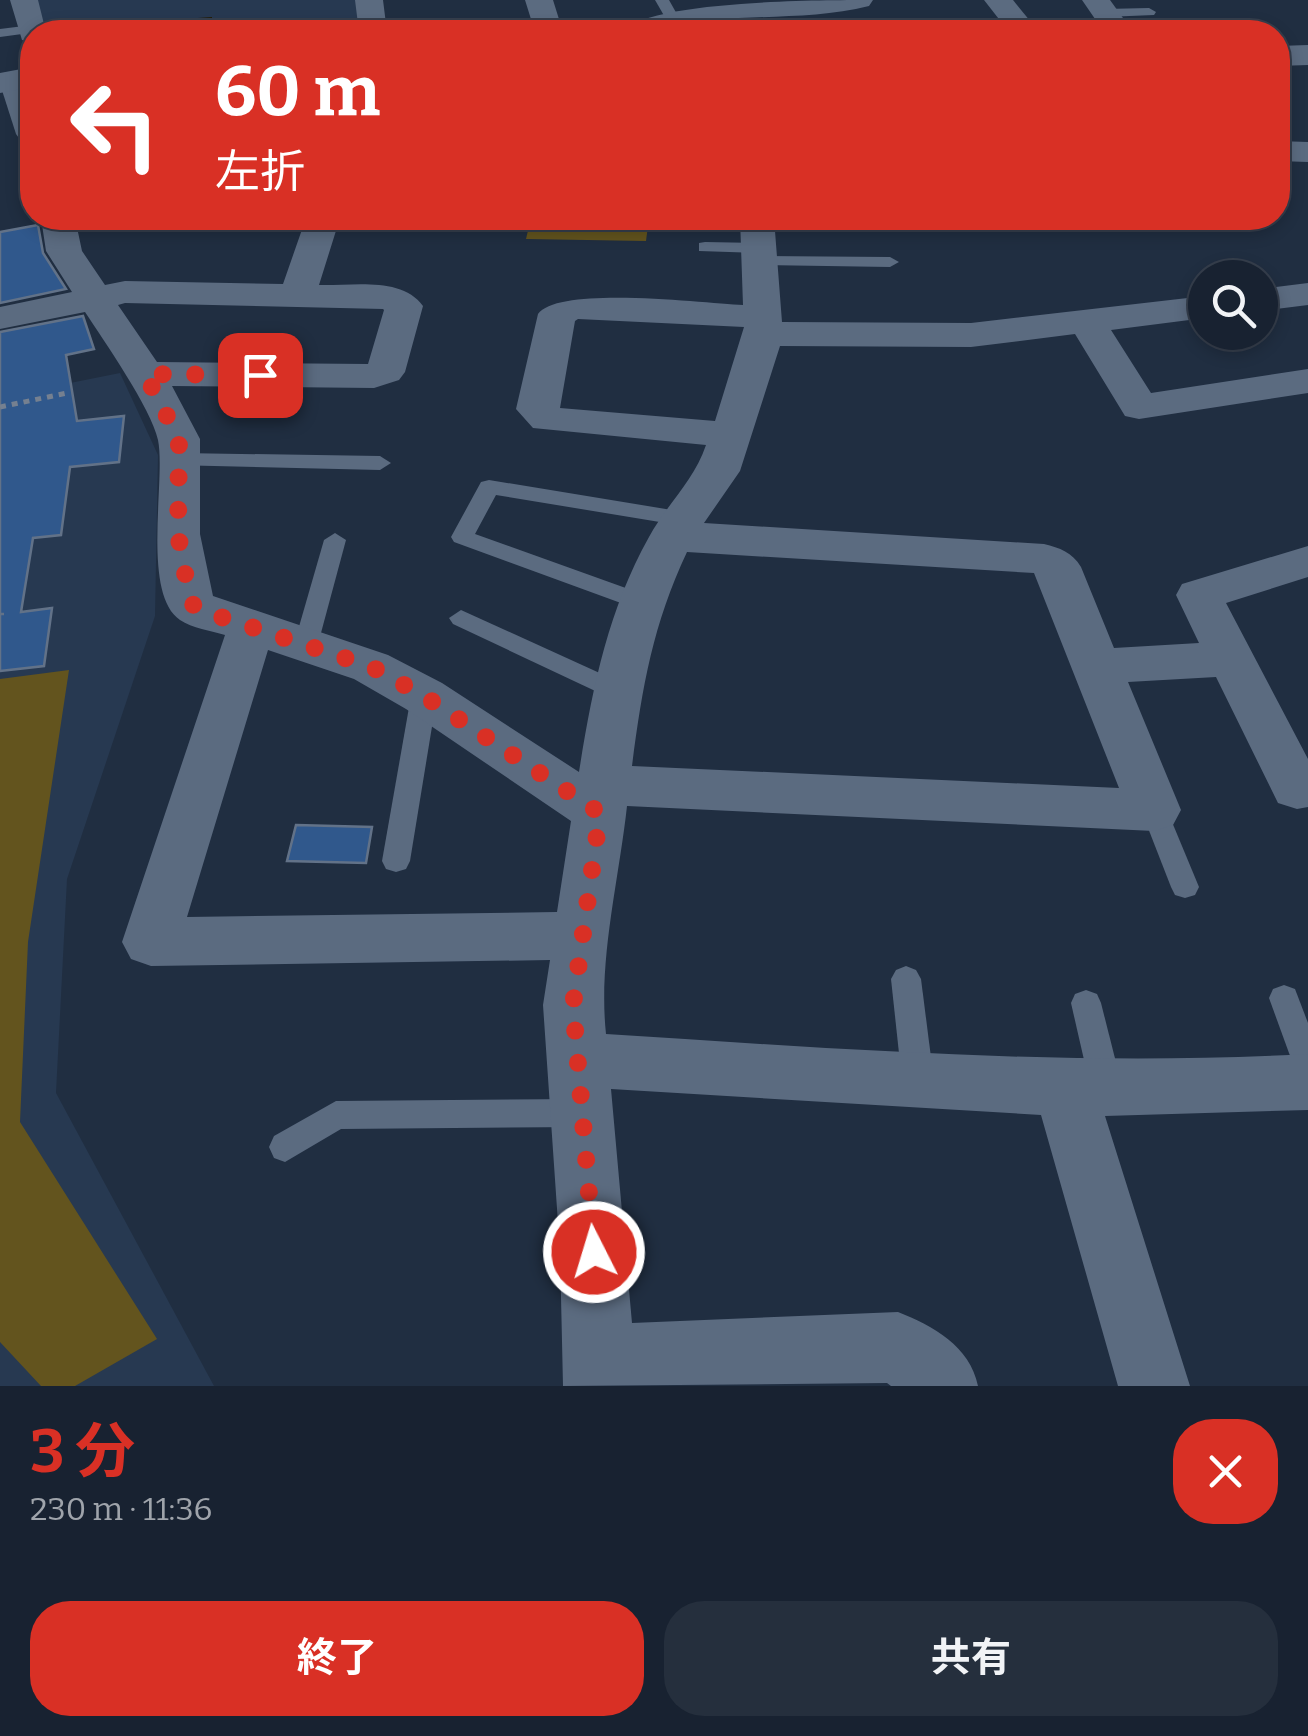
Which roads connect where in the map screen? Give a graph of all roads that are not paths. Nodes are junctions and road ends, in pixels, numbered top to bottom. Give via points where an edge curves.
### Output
1 (859, 0) edge
2 (998, 0) edge
3 (774, 5) edge
4 (666, 8) edge
5 (1149, 12) dead end
6 (1106, 15) edge
7 (1014, 20) edge
8 (60, 230) edge
9 (320, 230) edge
10 (759, 242) edge
11 (705, 247) dead end
12 (890, 262) dead end
13 (298, 294) junction
14 (1308, 294) edge
15 (92, 298) junction
16 (1278, 298) edge
17 (1188, 310) edge
18 (0, 318) edge
19 (1088, 324) junction
20 (764, 325) junction
21 (145, 374) junction
22 (1308, 381) edge
23 (730, 435) junction
24 (180, 460) junction
25 (380, 463) dead end
26 (678, 528) junction
27 (336, 540) dead end
28 (1308, 561) edge
29 (640, 602) junction
30 (461, 618) dead end
31 (251, 628) junction
32 (306, 644) junction
33 (1230, 659) junction
34 (1096, 666) junction
35 (617, 691) junction
36 (424, 696) junction
37 (1308, 787) edge
38 (602, 799) junction
39 (1154, 810) junction
40 (396, 861) dead end
41 (1185, 887) dead end
42 (582, 936) junction
43 (906, 979) dead end
44 (1284, 998) dead end
45 (1086, 1004) dead end
46 (1308, 1065) edge
47 (918, 1081) junction
48 (1308, 1082) edge
49 (580, 1086) junction
50 (1085, 1086) junction
51 (285, 1147) dead end
52 (599, 1373) edge
53 (942, 1386) edge
54 (1154, 1386) edge

1 - 3 street via 819,8
2 - 7 street
3 - 4 street
5 - 6 lane
8 - 15 street via 64,252
9 - 13 street
10 - 11 lane
10 - 12 lane
10 - 20 street
13 - 15 street via 125,292
13 - 21 street via 392,298 404,306 385,372
14 - 16 street
15 - 18 street
15 - 21 street
17 - 19 street
19 - 20 street via 971,335
19 - 22 street via 1139,407
20 - 23 street
20 - 23 street via 575,308 557,314 537,409 548,419
21 - 24 street via 179,439
23 - 26 street via 719,470
24 - 25 lane
24 - 31 street via 178,534 190,601
26 - 29 street
26 - 29 lane via 488,487 462,537
26 - 34 street via 1044,559 1058,568
27 - 32 lane
28 - 33 street via 1198,595
29 - 35 street
30 - 35 lane
31 - 32 street
31 - 42 street via 151,942
32 - 36 street via 372,667
33 - 34 street
33 - 37 street via 1296,790
34 - 39 street
35 - 38 street
36 - 38 street
36 - 40 lane
38 - 39 street
38 - 42 street
39 - 41 lane
42 - 49 street via 573,1005
43 - 47 lane
44 - 46 lane
45 - 50 lane
47 - 49 street
47 - 50 street
48 - 50 street
49 - 51 lane via 336,1114
49 - 52 street
50 - 54 street
52 - 53 street via 898,1347

